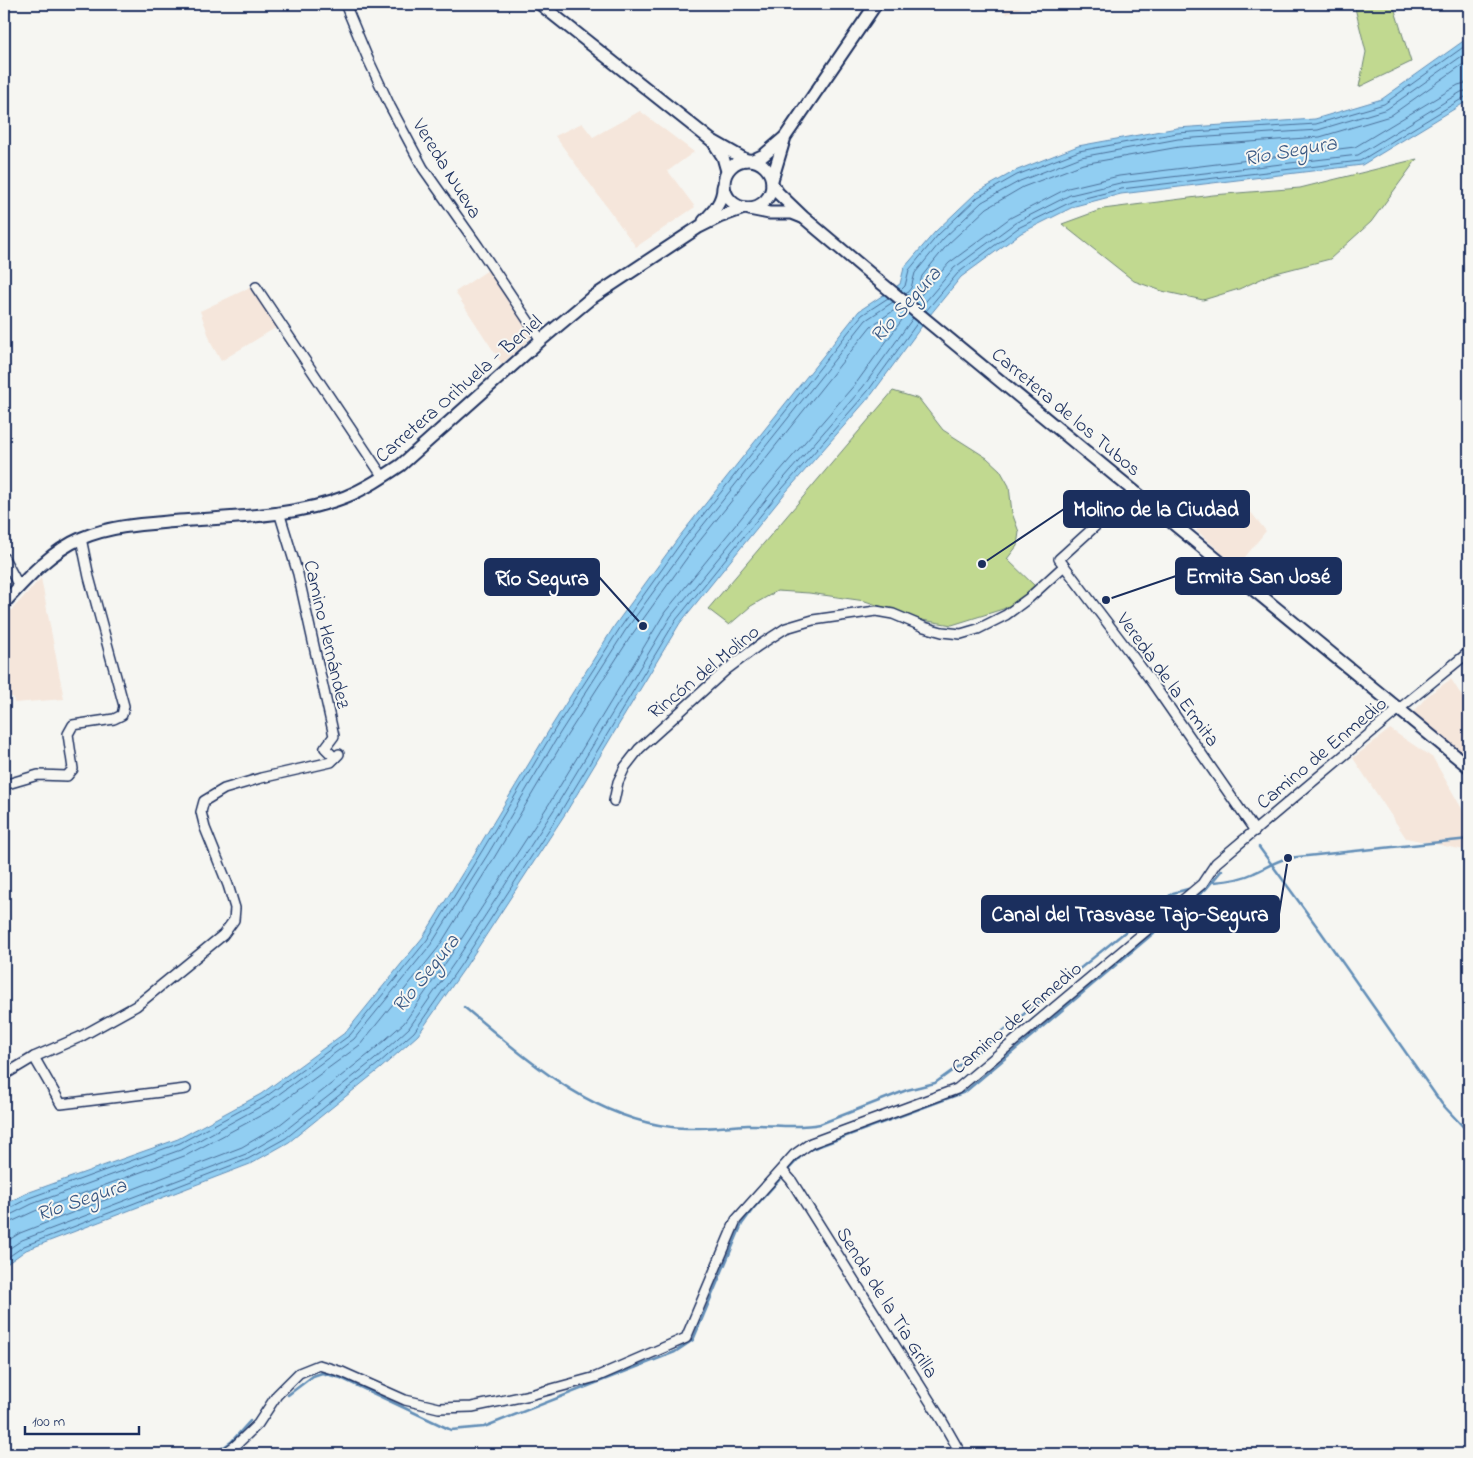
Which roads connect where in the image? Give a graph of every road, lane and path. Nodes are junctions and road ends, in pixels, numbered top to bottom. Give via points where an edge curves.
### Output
1 (345, 4) edge
2 (540, 4) edge
3 (876, 4) edge
4 (785, 137) junction
5 (711, 140) junction
6 (750, 160) junction
7 (727, 171) junction
8 (772, 182) junction
9 (723, 187) junction
10 (746, 209) junction
11 (803, 217) junction
12 (699, 227) junction
13 (256, 287) dead end
14 (541, 340) junction
15 (383, 478) junction
16 (1134, 492) junction
17 (280, 512) junction
18 (81, 538) junction
19 (4, 558) edge
20 (1064, 566) junction
21 (19, 586) junction
22 (4, 604) edge
23 (1469, 652) edge
24 (1399, 708) junction
25 (1469, 767) edge
26 (4, 785) edge
27 (614, 801) dead end
28 (1255, 831) junction
29 (34, 1058) junction
30 (4, 1075) edge
31 (186, 1089) dead end
32 (782, 1170) junction
33 (224, 1454) edge
34 (961, 1454) edge

1 - 14 street, Vereda Nueva via 371,67 423,168
2 - 5 main road
3 - 4 main road
4 - 6 main road via 764,155
4 - 8 main road
5 - 6 main road
5 - 7 main road via 723,157
6 - 7 main road via 737,162
6 - 8 main road via 766,168
7 - 9 main road
8 - 10 main road via 770,195 763,203
8 - 11 main road, Carretera de los Tubos via 778,193
9 - 10 main road via 730,201
9 - 12 main road, Carretera Orihuela - Beniel via 722,199
10 - 11 main road
10 - 12 main road, Carretera Orihuela - Beniel
11 - 16 main road, Carretera de los Tubos
12 - 14 main road, Carretera Orihuela - Beniel via 590,299
13 - 15 street
14 - 15 main road, Carretera Orihuela - Beniel
15 - 17 main road, Carretera Orihuela - Beniel via 330,502
16 - 20 street via 1058,559
16 - 24 main road, Carretera de los Tubos
17 - 18 main road, Carretera Orihuela - Beniel via 124,526
17 - 29 street, Camino Hernández via 298,574 334,736 325,748 337,756 331,762 224,788 204,801 201,812 205,828 228,885 234,920 223,935 136,1006
18 - 21 main road, Carretera Orihuela - Beniel via 61,550
18 - 26 street via 124,706 122,715 73,725 68,734 73,769 67,776 38,775
19 - 21 street
20 - 27 street, Rincón del Molino via 1006,615 961,634 942,632 876,611 813,620 786,628 726,670 639,748 625,767
20 - 28 street, Vereda de la Ermita via 1149,678
21 - 22 main road, Carretera Orihuela - Beniel
23 - 24 street, Camino de Enmedio
24 - 25 main road, Carretera de los Tubos
24 - 28 street, Camino de Enmedio
28 - 32 street, Camino de Enmedio via 1216,863 1202,884 957,1089 811,1143 794,1155
29 - 30 street
29 - 31 street via 61,1104
32 - 33 street, Camino de Enmedio via 736,1220 686,1338 596,1377 472,1407 439,1408 405,1400 319,1365 299,1373 277,1395 258,1424
32 - 34 street, Senda de la Tía Grilla

